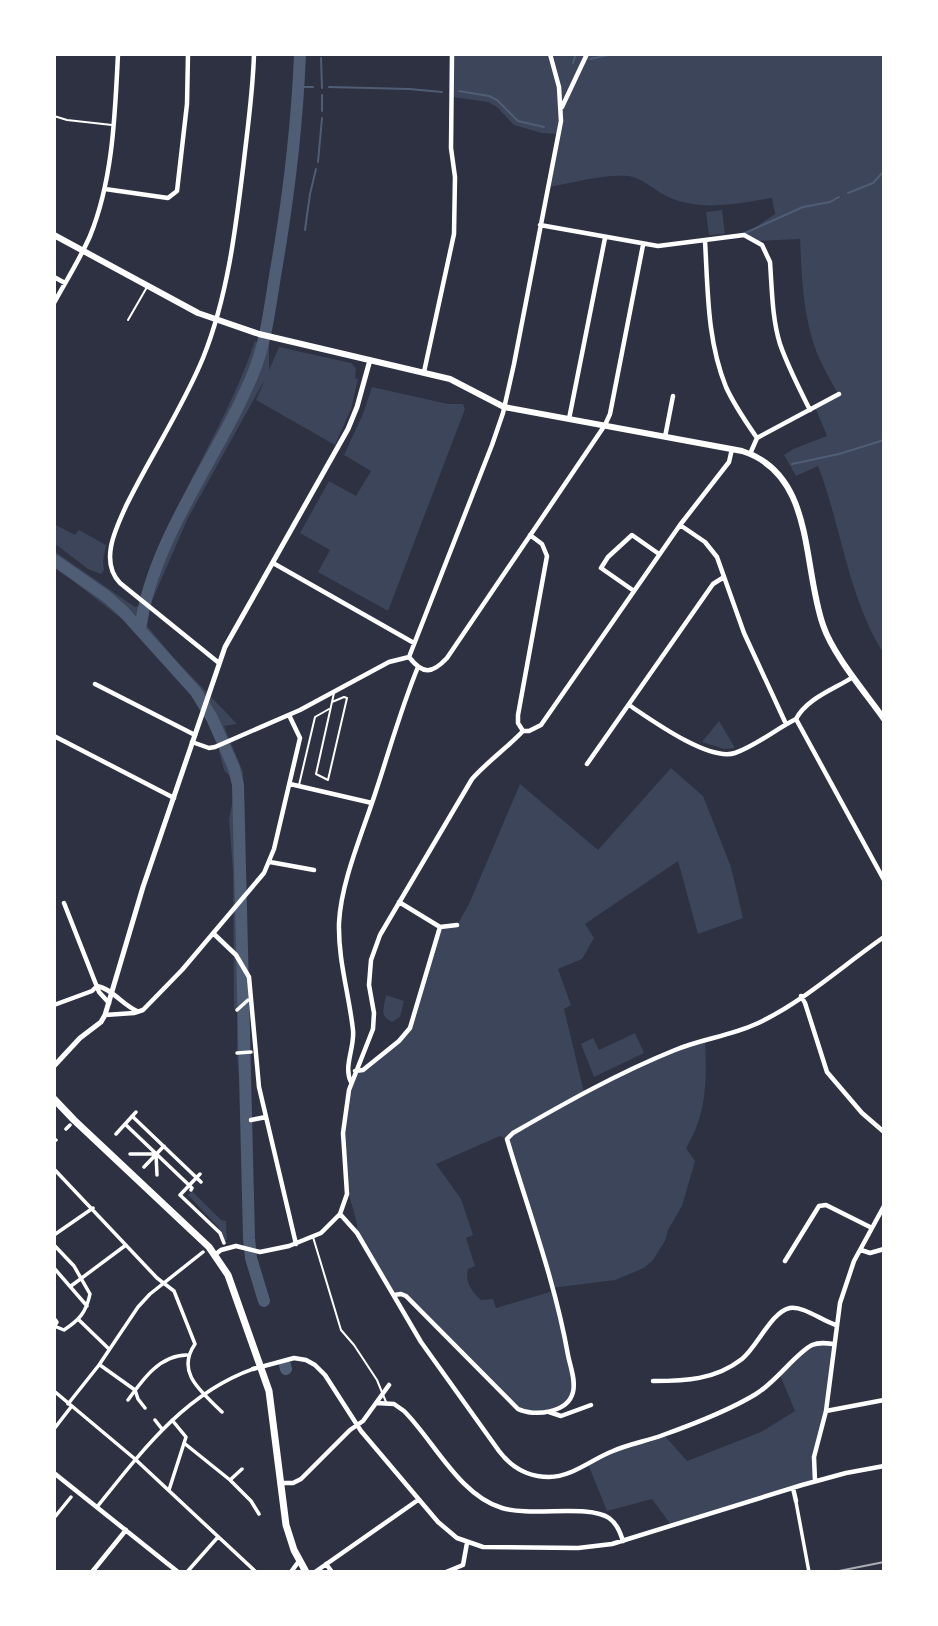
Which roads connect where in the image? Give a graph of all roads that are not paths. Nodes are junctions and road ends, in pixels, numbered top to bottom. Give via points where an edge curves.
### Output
1 (118, 54) edge
2 (188, 54) edge
3 (254, 54) edge
4 (452, 54) edge
5 (550, 54) edge
6 (587, 54) edge
7 (561, 108) junction
8 (54, 116) edge
9 (113, 125) junction
10 (105, 189) junction
11 (540, 225) junction
12 (54, 234) edge
13 (606, 238) junction
14 (705, 242) junction
15 (643, 245) junction
16 (83, 251) junction
17 (54, 277) edge
18 (65, 284) junction
19 (148, 286) junction
20 (54, 303) edge
21 (128, 320) dead end
22 (215, 320) junction
23 (370, 360) junction
24 (424, 372) junction
25 (839, 394) dead end
26 (673, 396) dead end
27 (504, 407) junction
28 (810, 410) junction
29 (569, 419) junction
30 (605, 425) junction
31 (665, 437) junction
32 (757, 438) junction
33 (732, 449) junction
34 (750, 454) junction
35 (680, 525) junction
36 (530, 535) junction
37 (659, 554) junction
38 (273, 563) junction
39 (724, 577) junction
40 (634, 591) junction
41 (414, 643) junction
42 (409, 657) junction
43 (219, 663) junction
44 (418, 667) junction
45 (854, 676) junction
46 (95, 684) dead end
47 (334, 692) junction
48 (332, 702) junction
49 (629, 705) junction
50 (331, 708) junction
51 (289, 715) junction
52 (796, 719) junction
53 (884, 719) edge
54 (786, 724) junction
55 (523, 730) junction
56 (195, 734) junction
57 (54, 736) edge
58 (192, 742) junction
59 (587, 764) dead end
60 (290, 784) junction
61 (299, 786) junction
62 (174, 798) junction
63 (372, 803) junction
64 (270, 862) junction
65 (314, 870) dead end
66 (884, 880) edge
67 (399, 902) junction
68 (64, 903) dead end
69 (457, 925) dead end
70 (440, 927) junction
71 (214, 934) junction
72 (884, 937) edge
73 (97, 986) junction
74 (111, 994) junction
75 (801, 996) junction
76 (248, 1000) dead end
77 (120, 1001) junction
78 (109, 1003) junction
79 (54, 1005) edge
80 (237, 1010) dead end
81 (139, 1012) junction
82 (106, 1014) junction
83 (117, 1014) junction
84 (237, 1052) dead end
85 (251, 1052) dead end
86 (54, 1066) edge
87 (355, 1071) junction
88 (352, 1083) junction
89 (54, 1099) edge
90 (266, 1117) junction
91 (251, 1120) dead end
92 (125, 1124) junction
93 (884, 1132) edge
94 (114, 1135) dead end
95 (163, 1146) junction
96 (130, 1154) dead end
97 (156, 1154) junction
98 (144, 1167) dead end
99 (54, 1169) edge
100 (157, 1175) dead end
101 (198, 1176) junction
102 (201, 1182) dead end
103 (190, 1187) junction
104 (884, 1206) edge
105 (93, 1208) junction
106 (340, 1214) junction
107 (870, 1227) junction
108 (54, 1235) edge
109 (313, 1237) junction
110 (225, 1243) dead end
111 (296, 1244) junction
112 (126, 1245) junction
113 (55, 1248) edge
114 (206, 1249) junction
115 (884, 1249) edge
116 (861, 1250) junction
117 (216, 1254) junction
118 (785, 1261) dead end
119 (54, 1268) edge
120 (81, 1278) junction
121 (165, 1283) junction
122 (71, 1286) junction
123 (394, 1295) junction
124 (87, 1306) junction
125 (54, 1318) edge
126 (79, 1320) junction
127 (836, 1325) junction
128 (54, 1327) edge
129 (833, 1344) junction
130 (108, 1349) junction
131 (187, 1355) junction
132 (99, 1365) junction
133 (257, 1368) junction
134 (653, 1381) dead end
135 (389, 1385) dead end
136 (135, 1390) junction
137 (54, 1391) edge
138 (204, 1394) junction
139 (383, 1394) junction
140 (128, 1400) dead end
141 (884, 1400) edge
142 (376, 1403) junction
143 (386, 1403) junction
144 (591, 1405) dead end
145 (70, 1406) junction
146 (145, 1408) dead end
147 (827, 1411) junction
148 (222, 1412) dead end
149 (548, 1412) junction
150 (155, 1420) dead end
151 (172, 1420) junction
152 (357, 1425) junction
153 (54, 1429) edge
154 (162, 1429) junction
155 (185, 1442) junction
156 (135, 1459) junction
157 (884, 1466) edge
158 (242, 1469) dead end
159 (54, 1473) edge
160 (230, 1480) junction
161 (815, 1481) junction
162 (281, 1483) junction
163 (793, 1488) junction
164 (169, 1490) junction
165 (71, 1497) dead end
166 (418, 1500) junction
167 (796, 1501) joint
168 (97, 1507) junction
169 (259, 1514) dead end
170 (54, 1518) edge
171 (126, 1530) junction
172 (219, 1536) junction
173 (623, 1541) junction
174 (467, 1542) junction
175 (299, 1561) junction
176 (326, 1564) junction
177 (92, 1572) edge
178 (178, 1572) edge
179 (187, 1572) edge
180 (256, 1572) edge
181 (291, 1572) edge
182 (306, 1572) edge
183 (315, 1572) edge
184 (332, 1572) edge
185 (446, 1572) edge
186 (809, 1572) edge

1 - 9 street
2 - 10 street via 177,191 168,198
3 - 22 street via 238,208
4 - 24 street via 454,234
5 - 7 street
6 - 7 street
7 - 11 street
8 - 9 lane
9 - 10 street
10 - 16 street
11 - 13 street
11 - 27 street
12 - 16 main road
13 - 15 street
13 - 29 street
14 - 15 street
14 - 28 street via 744,235 767,253 779,342
14 - 32 street via 714,350 727,388
15 - 30 street via 611,414
16 - 18 street
16 - 19 main road
17 - 18 street
18 - 20 street
19 - 21 lane
19 - 22 main road
22 - 23 main road
22 - 43 street via 202,361 127,505 111,547 110,566 114,576
23 - 24 main road
23 - 38 street via 348,429
24 - 27 main road via 458,382
25 - 28 street
26 - 31 street
27 - 29 main road
27 - 41 street
28 - 32 street
29 - 30 main road
30 - 31 main road
30 - 36 street
31 - 33 main road
32 - 34 street
33 - 34 main road
33 - 35 street via 729,462
34 - 45 main road via 764,460 794,497 822,624
35 - 37 street
35 - 39 street via 712,550
36 - 44 street via 447,658 435,670
36 - 55 street via 542,544 547,556 518,715
37 - 40 street
37 - 40 street via 632,535 608,556 601,568
38 - 41 street
38 - 43 street
39 - 49 street via 713,584
39 - 54 street
40 - 55 street via 541,725
41 - 42 street
42 - 44 street
42 - 47 street via 389,662
43 - 56 street
44 - 63 street
45 - 52 street via 817,699
45 - 53 main road
46 - 56 street
47 - 48 lane
47 - 51 street
48 - 50 lane
48 - 50 lane via 347,698 328,780 316,774
49 - 54 street via 687,742 725,754 737,752
49 - 59 street
50 - 61 lane via 315,717
51 - 58 street via 220,745 209,748
51 - 60 street via 300,738
52 - 54 street
52 - 66 street
55 - 67 street via 472,779
56 - 58 street
57 - 62 street
58 - 62 street
60 - 61 street
60 - 64 street
61 - 63 street
62 - 74 street
63 - 88 street via 342,899 339,924 354,1032 348,1070
64 - 65 street
64 - 71 street
67 - 70 street
67 - 87 street via 371,960 373,1030
68 - 73 street
69 - 70 street
70 - 87 street via 410,1028 363,1070
71 - 81 street
71 - 90 street via 248,974
72 - 75 street
73 - 74 street
73 - 78 street
73 - 79 street
74 - 77 street
74 - 78 street
75 - 93 street via 827,1072
75 - 149 street via 754,1025 677,1049 584,1092 507,1139 552,1288 573,1382 571,1396
76 - 80 street
77 - 81 street
77 - 83 street via 123,1010
78 - 82 street
81 - 83 street
82 - 83 street
82 - 86 street
84 - 85 street
87 - 88 street
88 - 106 street via 343,1133 347,1194
89 - 114 main road via 70,1125
90 - 91 street
90 - 111 street
92 - 94 street
92 - 95 street via 134,1114
92 - 97 street
95 - 97 street
95 - 101 street
96 - 97 street
97 - 98 street
97 - 100 street
97 - 103 street
99 - 105 street
101 - 102 street
101 - 103 street
103 - 110 street via 180,1195
104 - 107 street
105 - 108 street
105 - 112 street
106 - 109 street
106 - 123 street
107 - 116 street
107 - 118 street via 826,1205 819,1206
109 - 111 street
109 - 139 lane via 341,1330
111 - 117 street via 267,1252 236,1246
112 - 120 street
112 - 121 street
113 - 120 street
114 - 117 main road
114 - 121 street
115 - 116 street
116 - 127 street via 847,1280
117 - 133 main road via 228,1275
119 - 122 street
120 - 122 street
120 - 124 street via 90,1294
121 - 130 street via 138,1307
121 - 131 street via 174,1291 195,1344
122 - 124 street
123 - 129 street via 421,1342 504,1458 523,1471 550,1477 737,1404 765,1387 810,1347
123 - 149 street via 406,1296 518,1409 530,1414
124 - 126 street
125 - 128 street
126 - 128 street via 64,1329
126 - 130 street
127 - 129 street
127 - 134 street via 787,1308 753,1349 729,1368 691,1381
129 - 147 street
130 - 132 street
131 - 136 street via 172,1355
131 - 138 street via 188,1370
132 - 136 street
132 - 145 street
133 - 138 street via 225,1379
133 - 152 street via 290,1358 312,1363
133 - 162 main road via 273,1411
135 - 139 street
136 - 140 street
136 - 146 street
137 - 145 street
138 - 148 street
138 - 151 street
139 - 142 street
139 - 143 lane
141 - 147 street
142 - 143 street
142 - 152 street
143 - 173 street via 404,1411 466,1486 489,1503 520,1512 598,1514 617,1526
144 - 149 street via 561,1416
145 - 153 street
145 - 156 street
147 - 161 street via 814,1457
150 - 154 street
151 - 154 street
151 - 155 street via 187,1437
152 - 162 street via 301,1479
152 - 166 street
154 - 156 street
155 - 160 street
155 - 164 street
156 - 164 street
156 - 168 street
157 - 161 street
158 - 160 street
159 - 168 street
160 - 169 street
161 - 163 street
162 - 175 main road via 286,1525
163 - 167 street
163 - 173 street
164 - 172 street
165 - 170 street
166 - 174 street via 447,1531
166 - 176 street
167 - 186 street
168 - 171 street
171 - 177 street
171 - 178 street
172 - 179 street
172 - 180 street
173 - 174 street via 578,1548 483,1547
174 - 185 street via 463,1565
175 - 181 street
175 - 182 main road
176 - 183 street
176 - 184 street

